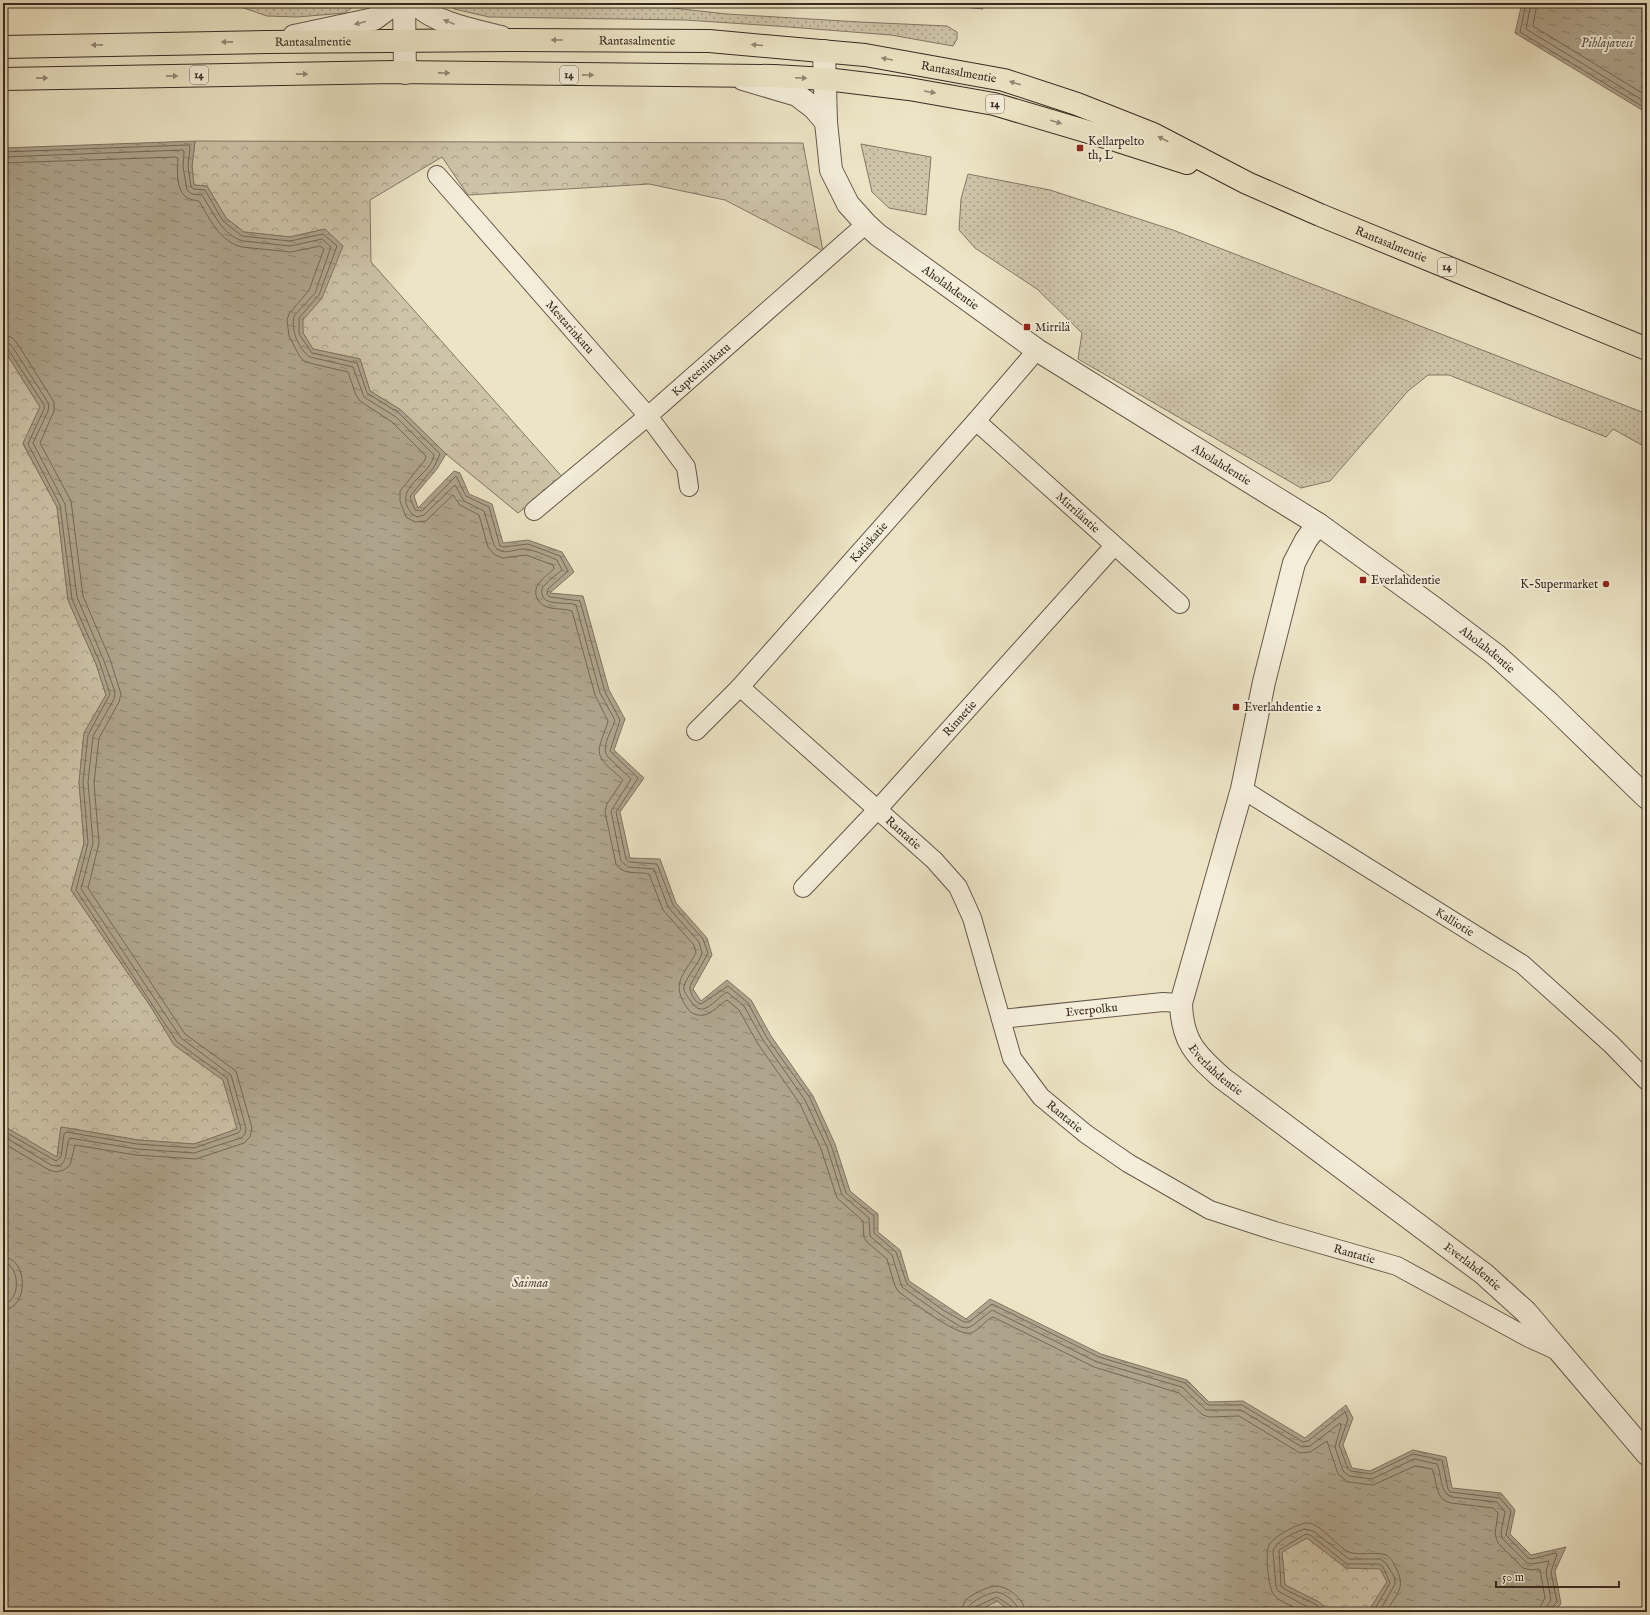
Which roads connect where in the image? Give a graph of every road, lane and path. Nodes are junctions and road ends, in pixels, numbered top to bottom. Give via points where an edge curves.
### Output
1 (392, 3) edge
2 (397, 3) edge
3 (404, 3) edge
4 (416, 3) edge
5 (513, 40) junction
6 (399, 41) junction
7 (266, 42) junction
8 (3, 47) edge
9 (824, 51) junction
10 (400, 73) junction
11 (734, 77) junction
12 (3, 78) edge
13 (826, 79) junction
14 (826, 122) junction
15 (437, 175) dead end
16 (1247, 183) junction
17 (866, 224) junction
18 (1037, 350) junction
19 (1647, 350) edge
20 (648, 416) junction
21 (976, 421) junction
22 (689, 487) dead end
23 (534, 512) dead end
24 (1318, 524) junction
25 (1114, 546) junction
26 (1180, 604) dead end
27 (740, 687) junction
28 (696, 731) dead end
29 (1242, 789) junction
30 (1647, 798) edge
31 (877, 810) junction
32 (803, 888) dead end
33 (1181, 1003) junction
34 (1001, 1019) junction
35 (1647, 1081) edge
36 (1562, 1353) junction
37 (1647, 1454) edge

1 -> 7 street via 374,19
2 - 6 street
3 - 6 street
5 -> 4 street via 453,24 420,9
5 - 6 highway, Rantasalmentie / 14
9 -> 5 highway, Rantasalmentie / 14 via 709,41
6 - 7 highway, Rantasalmentie / 14
6 - 10 street
7 -> 8 highway, Rantasalmentie / 14
9 - 13 street, Aholahdentie
16 -> 9 highway, Rantasalmentie / 14 via 1153,134 1077,104 1004,80 865,55
10 -> 11 highway, Rantasalmentie / 14
12 -> 10 highway, Rantasalmentie / 14
11 -> 13 highway, Rantasalmentie / 14
11 - 14 street via 797,95 814,108
13 - 14 street, Aholahdentie
13 -> 16 highway, Rantasalmentie / 14 via 910,89 994,104
14 - 17 street, Aholahdentie via 831,170 848,204
15 - 20 street, Mestarinkatu
16 - 19 highway, Rantasalmentie / 14
17 - 18 street, Aholahdentie
17 - 20 street, Kapteeninkatu
18 - 21 street, Katiskatie
18 - 24 street, Aholahdentie
20 - 22 street, Mestarinkatu via 686,467
20 - 23 street, Kapteeninkatu
21 - 25 street, Mirriläntie
21 - 27 street, Katiskatie
24 - 29 street, Everlahdentie via 1294,563 1264,682
24 - 30 street, Aholahdentie via 1496,655
25 - 26 street, Mirriläntie
25 - 31 street, Rinnetie
27 - 28 street, Katiskatie
27 - 31 street, Rantatie
29 - 33 street, Everlahdentie
29 - 35 street, Kalliotie via 1522,964 1611,1044
31 - 32 street, Rinnetie
31 - 34 street, Rantatie via 934,860 958,887 972,918
33 - 34 street, Everpolku via 1163,1002
33 - 36 street, Everlahdentie via 1181,1021 1189,1042 1216,1073 1484,1274 1526,1312
34 - 36 street, Rantatie via 1012,1058 1041,1097 1086,1134 1128,1163 1210,1210 1397,1266 1529,1338
36 - 37 street, Everlahdentie

